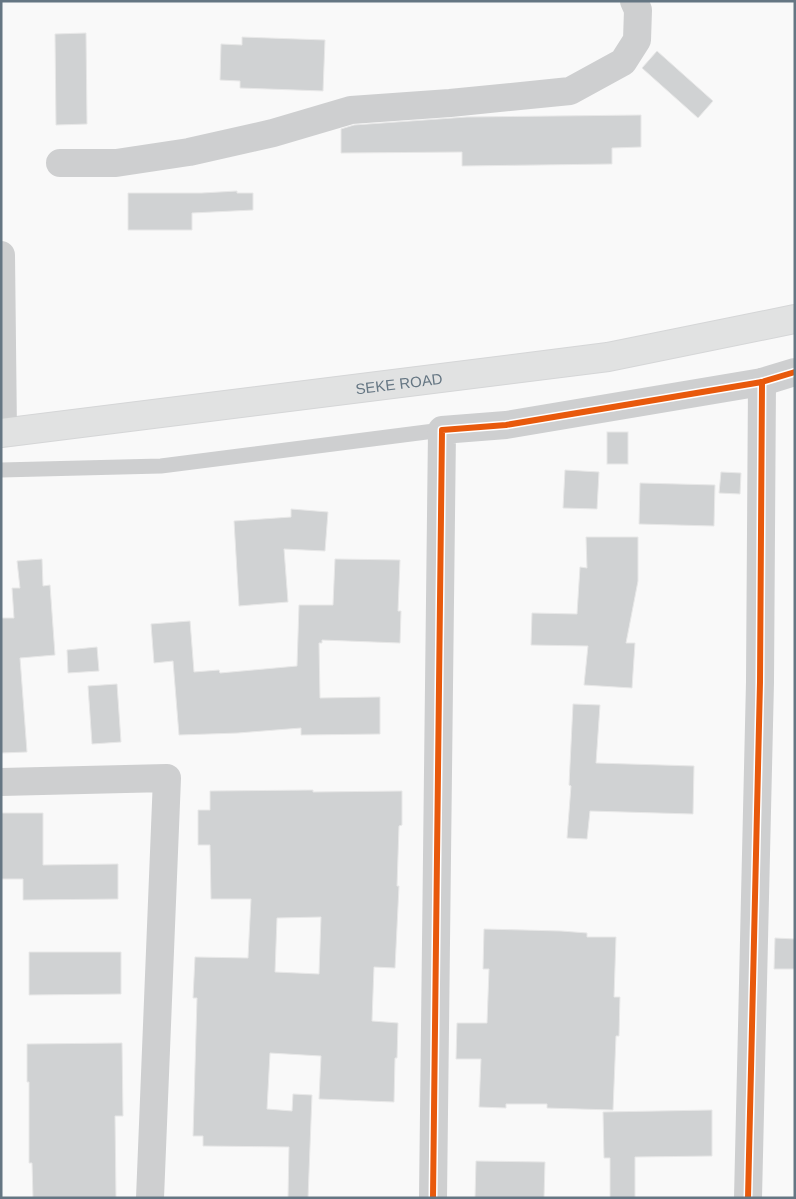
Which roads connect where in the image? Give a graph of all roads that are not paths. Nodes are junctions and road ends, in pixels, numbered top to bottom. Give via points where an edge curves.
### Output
1 (634, 1) edge
2 (60, 163) dead end
3 (1, 256) edge
4 (795, 319) edge
5 (795, 372) edge
6 (762, 382) junction
7 (442, 430) junction
8 (2, 433) edge
9 (1, 470) edge
10 (1, 782) edge
11 (150, 1198) edge
12 (433, 1198) edge
13 (748, 1198) edge

1 - 2 street via 638,10 637,40 623,62 570,91 450,104 352,110 274,133 189,152 116,164
3 - 8 street
4 - 8 main road, SEKE ROAD via 608,357
5 - 6 street
6 - 7 street via 506,425
6 - 13 street via 760,682
7 - 9 lane via 161,466
7 - 12 street
10 - 11 street via 167,778

